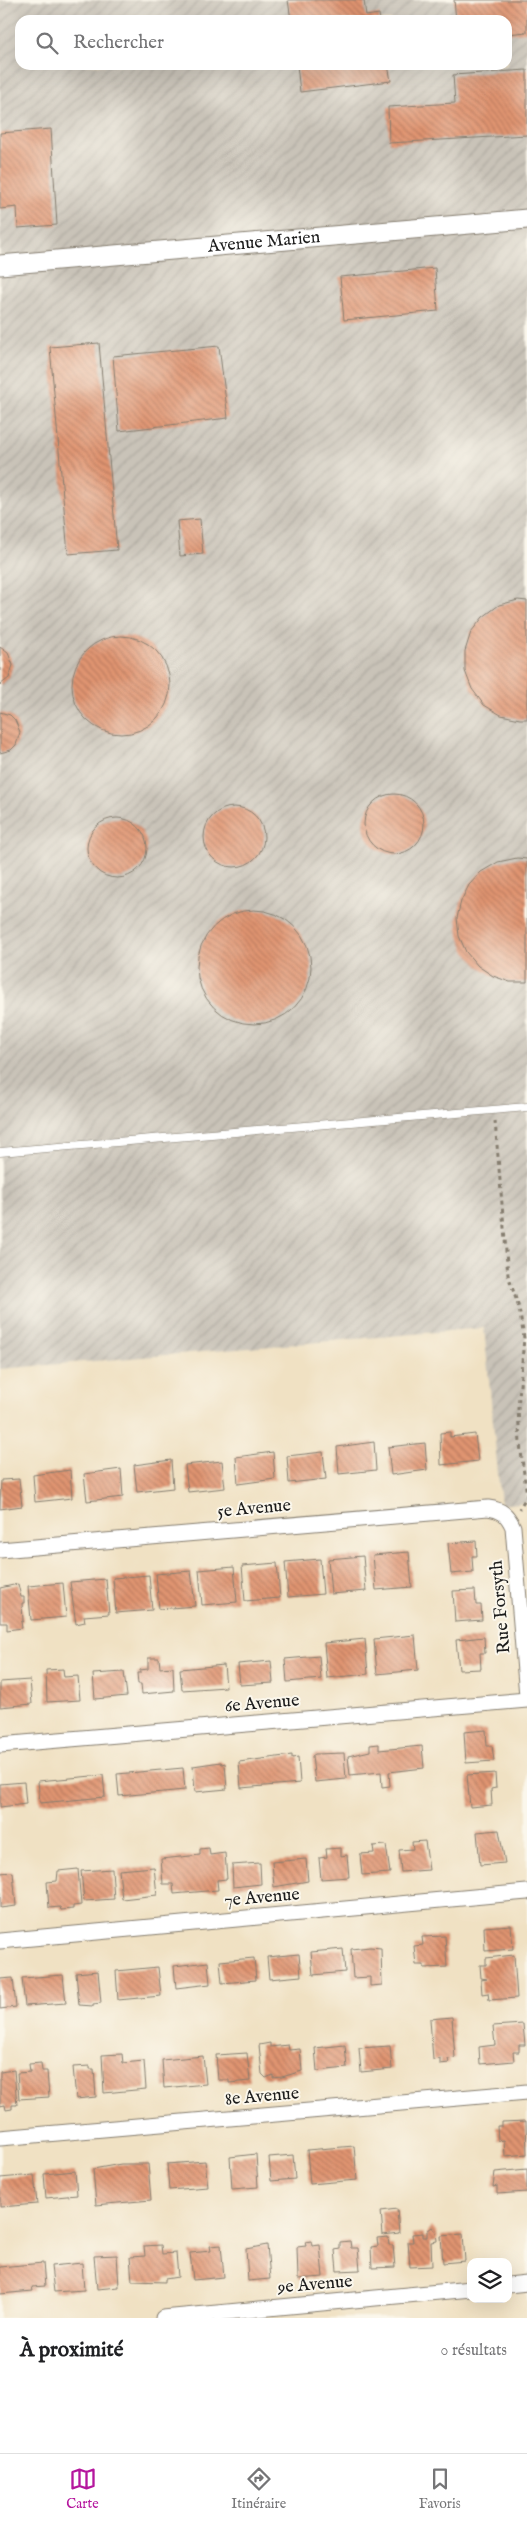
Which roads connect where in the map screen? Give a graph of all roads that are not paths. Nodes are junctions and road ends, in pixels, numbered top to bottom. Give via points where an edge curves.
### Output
1 (527, 219) edge
2 (0, 265) edge
3 (527, 1107) edge
4 (0, 1152) edge
5 (513, 1513) joint
6 (0, 1550) edge
7 (527, 1698) edge
8 (0, 1746) edge
9 (527, 1892) edge
10 (0, 1941) edge
11 (527, 2092) edge
12 (0, 2138) edge
13 (527, 2283) edge
14 (512, 2285) edge
15 (467, 2289) edge
16 (163, 2318) edge

1 - 2 street, Avenue Marien
3 - 4 lane
5 - 6 street, 5e Avenue via 488,1508
5 - 7 street, Rue Forsyth
7 - 8 street, 6e Avenue
9 - 10 street, 7e Avenue
11 - 12 street, 8e Avenue
13 - 14 street
15 - 16 street, 9e Avenue

